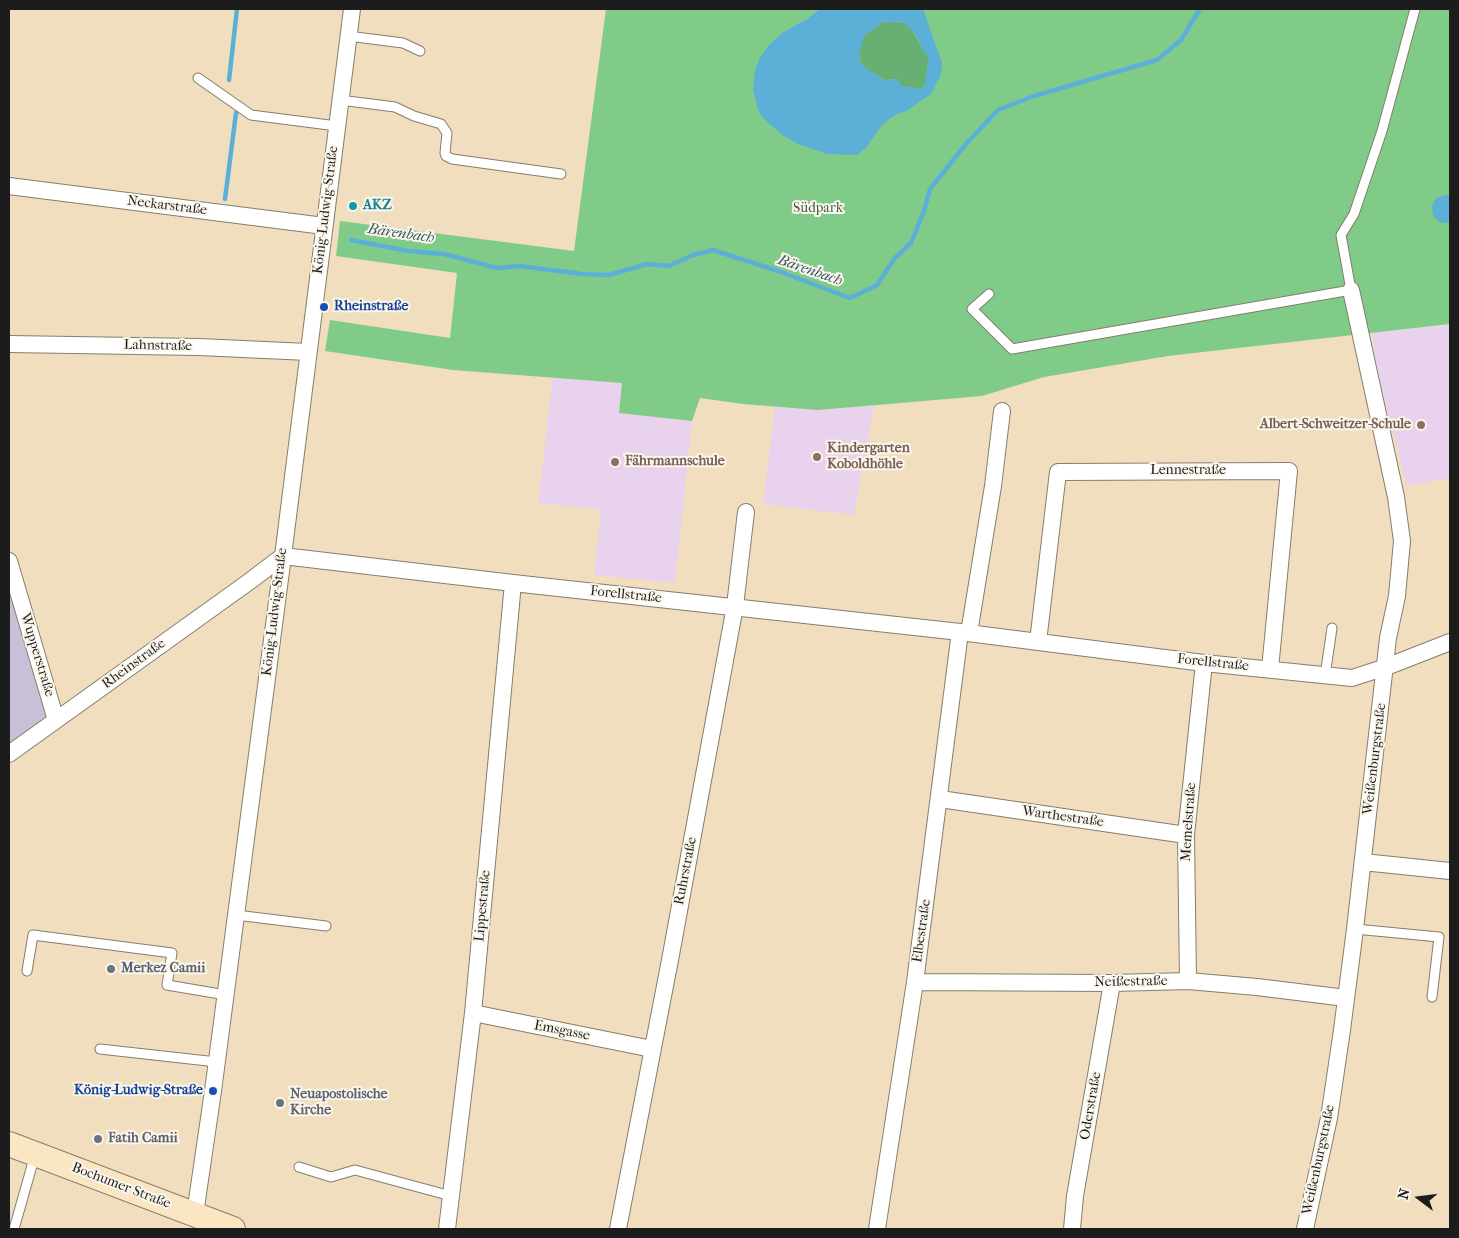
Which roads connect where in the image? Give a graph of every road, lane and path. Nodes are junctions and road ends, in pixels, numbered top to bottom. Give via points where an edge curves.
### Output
1 (352, 9) edge
2 (1415, 9) edge
3 (348, 36) junction
4 (420, 51) dead end
5 (198, 78) dead end
6 (340, 100) junction
7 (337, 126) junction
8 (561, 174) dead end
9 (9, 186) edge
10 (324, 226) junction
11 (1350, 290) junction
12 (989, 294) dead end
13 (9, 344) edge
14 (308, 352) junction
15 (1002, 411) dead end
16 (746, 512) dead end
17 (283, 556) junction
18 (9, 562) edge
19 (513, 583) junction
20 (735, 606) junction
21 (1332, 628) dead end
22 (965, 632) junction
23 (1038, 642) junction
24 (1450, 642) edge
25 (1204, 663) junction
26 (1386, 667) junction
27 (1270, 669) junction
28 (1325, 676) junction
29 (56, 720) junction
30 (9, 754) edge
31 (940, 799) junction
32 (1186, 835) junction
33 (1363, 862) junction
34 (1450, 871) edge
35 (236, 915) junction
36 (326, 926) dead end
37 (1355, 929) junction
38 (27, 971) dead end
39 (1188, 981) junction
40 (916, 982) junction
41 (1112, 983) junction
42 (226, 994) junction
43 (1432, 997) dead end
44 (1346, 998) junction
45 (473, 1013) junction
46 (652, 1049) junction
47 (100, 1050) dead end
48 (217, 1062) junction
49 (9, 1144) edge
50 (35, 1154) junction
51 (299, 1167) dead end
52 (451, 1196) junction
53 (196, 1214) junction
54 (14, 1229) edge
55 (233, 1229) edge
56 (447, 1229) edge
57 (618, 1229) edge
58 (877, 1229) edge
59 (1072, 1229) edge
60 (1305, 1229) edge

1 - 3 street, König-Ludwig-Straße
2 - 11 lane via 1382,131 1354,214 1341,235
3 - 4 lane via 403,43
3 - 6 street, König-Ludwig-Straße
5 - 7 lane via 251,115
6 - 7 street, König-Ludwig-Straße
6 - 8 lane via 395,107 441,124 447,133 445,153 452,160
7 - 10 street, König-Ludwig-Straße
9 - 10 street, Neckarstraße
10 - 14 street, König-Ludwig-Straße
11 - 12 lane via 1012,349 972,309
11 - 26 street, Weißenburgstraße via 1396,497 1402,541
13 - 14 street, Lahnstraße
14 - 17 street, König-Ludwig-Straße
15 - 22 street via 993,486
16 - 20 street, Ruhrstraße
17 - 19 street, Forellstraße
17 - 29 street, Rheinstraße
17 - 35 street, König-Ludwig-Straße
18 - 29 street, Wupperstraße
19 - 20 street, Forellstraße
19 - 45 street, Lippestraße
20 - 22 street, Forellstraße
20 - 46 street, Ruhrstraße
21 - 28 lane
22 - 23 street, Forellstraße
22 - 31 street, Elbestraße
23 - 25 street, Forellstraße
23 - 27 street, Lennestraße via 1058,472 1289,471
24 - 26 street, Forellstraße
25 - 27 street, Forellstraße
25 - 32 street, Memelstraße
26 - 28 street, Forellstraße via 1352,678
26 - 33 street, Weißenburgstraße
27 - 28 street, Forellstraße
29 - 30 street, Rheinstraße
31 - 32 street, Warthestraße
31 - 40 street, Elbestraße
32 - 39 street, Memelstraße
33 - 34 street
33 - 37 street, Weißenburgstraße
35 - 36 lane
35 - 42 street, König-Ludwig-Straße
37 - 43 lane via 1439,937
37 - 44 street, Weißenburgstraße
38 - 42 lane via 33,935 172,953 167,985
39 - 41 street, Neißestraße
39 - 44 street, Neißestraße
40 - 41 street, Neißestraße
40 - 58 street, Elbestraße
41 - 59 street, Oderstraße
42 - 48 street, König-Ludwig-Straße
44 - 60 street, Weißenburgstraße via 1329,1118
45 - 46 street, Emsgasse
45 - 52 street, Lippestraße
46 - 57 street, Ruhrstraße
47 - 48 lane
48 - 53 street, König-Ludwig-Straße
49 - 50 main road, Bochumer Straße
50 - 53 main road, Bochumer Straße
50 - 54 lane
51 - 52 lane via 331,1176 355,1170
52 - 56 street, Lippestraße
53 - 55 main road, Bochumer Straße

